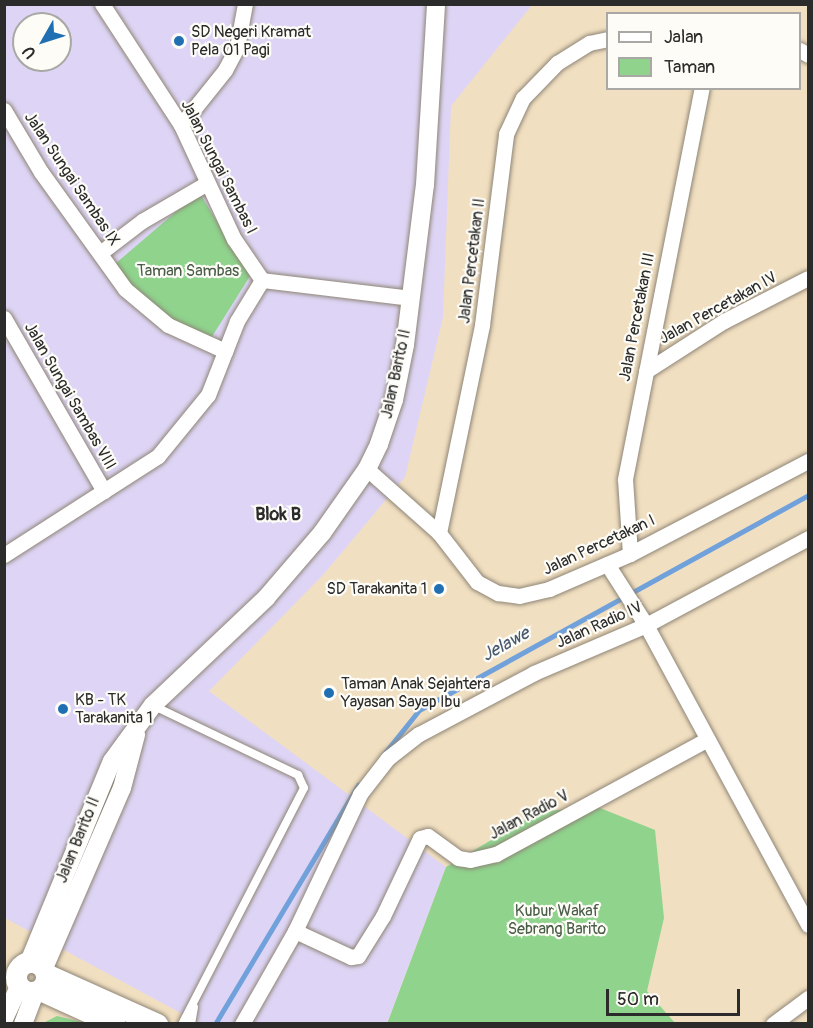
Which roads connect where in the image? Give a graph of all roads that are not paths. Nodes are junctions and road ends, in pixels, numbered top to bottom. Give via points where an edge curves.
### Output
1 (102, 4) edge
2 (245, 4) edge
3 (436, 4) edge
4 (447, 4) edge
5 (434, 37) junction
6 (606, 40) edge
7 (702, 90) edge
8 (4, 110) edge
9 (181, 125) junction
10 (207, 183) junction
11 (100, 253) junction
12 (808, 278) edge
13 (262, 280) junction
14 (410, 298) junction
15 (4, 318) edge
16 (225, 351) junction
17 (646, 371) junction
18 (808, 461) edge
19 (367, 469) junction
20 (104, 491) junction
21 (439, 533) junction
22 (808, 538) edge
23 (630, 554) junction
24 (4, 555) edge
25 (607, 564) junction
26 (642, 620) junction
27 (153, 705) junction
28 (706, 740) junction
29 (808, 924) edge
30 (295, 931) junction
31 (30, 975) edge
32 (808, 998) edge
33 (194, 1007) junction
34 (4, 1019) edge
35 (23, 1023) edge
36 (115, 1023) edge
37 (157, 1023) edge
38 (182, 1023) edge
39 (191, 1023) edge
40 (242, 1023) edge
41 (773, 1023) edge

1 - 9 street, Jalan Sungai Sambas I
2 - 9 street via 237,47 225,70
3 - 5 street, Jalan Barito II
4 - 5 street
5 - 14 street, Jalan Barito II via 424,185
6 - 21 street, Jalan Percetakan II via 589,44 557,63 523,98 506,134 482,325
7 - 17 street, Jalan Percetakan III
8 - 11 street, Jalan Sungai Sambas IX via 41,172
9 - 10 street, Jalan Sungai Sambas I
10 - 11 street via 142,221
10 - 13 street, Jalan Sungai Sambas I via 234,239
11 - 16 street, Jalan Sungai Sambas IX via 138,303 168,325
12 - 17 street, Jalan Percetakan IV via 724,321
13 - 14 street
13 - 16 street via 237,321
14 - 19 street, Jalan Barito II via 394,400
15 - 20 street, Jalan Sungai Sambas VIII
16 - 20 street via 208,395 185,426 158,456
17 - 23 street, Jalan Percetakan III via 625,479
18 - 23 street, Jalan Percetakan I
19 - 21 street, Jalan Percetakan I
19 - 27 street, Jalan Barito II via 322,533 266,598
20 - 24 street
21 - 25 street, Jalan Percetakan I via 477,582 498,593 519,596 549,589
22 - 26 street, Jalan Radio IV
23 - 25 street, Jalan Percetakan I
25 - 26 street
26 - 28 street
26 - 30 street, Jalan Radio IV via 419,734 388,759 360,794
27 - 31 street, Jalan Barito II via 139,725 122,788
27 - 33 lane via 298,775 304,788
28 - 29 street
28 - 30 street, Jalan Radio V via 496,854 470,861 459,858 428,836 420,838 383,916 358,956 351,957
30 - 40 street, Jalan Radio IV
31 - 34 street
31 - 35 street
31 - 36 main road
31 - 37 main road
32 - 41 street
33 - 38 lane
33 - 39 lane

